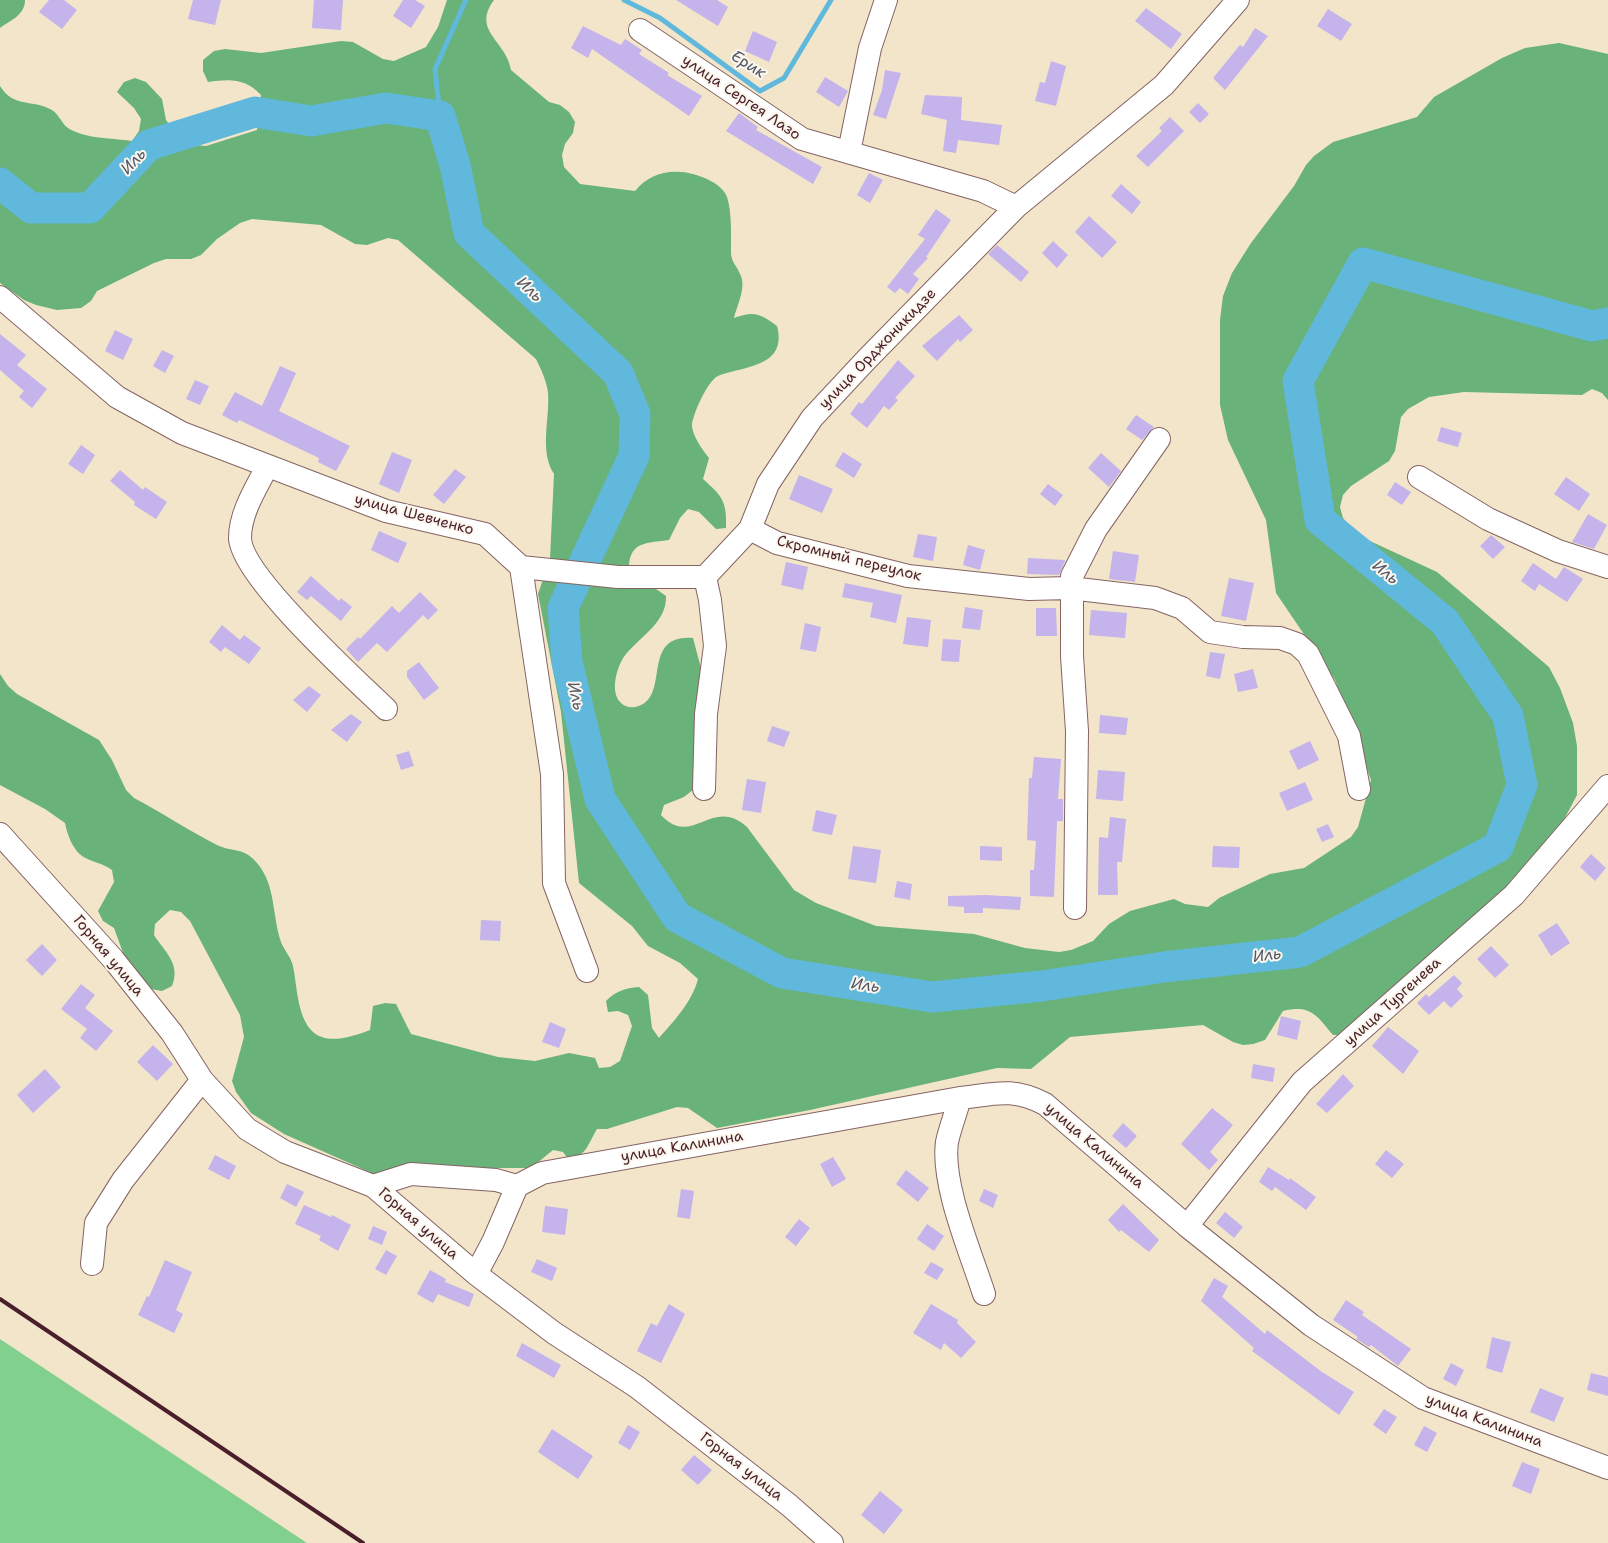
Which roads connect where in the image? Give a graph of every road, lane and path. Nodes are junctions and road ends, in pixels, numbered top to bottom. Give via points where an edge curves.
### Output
1 (886, 0) edge
2 (1238, 0) edge
3 (640, 30) dead end
4 (849, 152) junction
5 (1016, 207) junction
6 (0, 297) edge
7 (1159, 439) dead end
8 (267, 467) junction
9 (1419, 477) dead end
10 (750, 529) junction
11 (1608, 567) edge
12 (531, 569) junction
13 (705, 577) junction
14 (1070, 588) junction
15 (386, 709) dead end
16 (1608, 786) edge
17 (704, 789) dead end
18 (1359, 789) dead end
19 (0, 834) edge
20 (1075, 908) dead end
21 (587, 971) dead end
22 (202, 1080) junction
23 (960, 1098) junction
24 (373, 1186) junction
25 (517, 1186) junction
26 (1187, 1226) junction
27 (92, 1264) dead end
28 (476, 1274) junction
29 (984, 1294) dead end
30 (1608, 1468) edge
31 (832, 1543) edge

1 - 4 street via 870,48
2 - 5 street, улица Орджоникидзе via 1164,85
3 - 4 street, улица Сергея Лазо via 802,139
4 - 5 street, улица Сергея Лазо via 983,191
5 - 10 street, улица Орджоникидзе via 812,418 768,484
6 - 8 street, улица Шевченко via 117,397 182,433
7 - 14 street via 1096,529 1072,576
8 - 12 street, улица Шевченко via 386,511 486,534
8 - 15 street via 250,498 241,531 240,539 253,569 296,620
9 - 11 street via 1488,519 1558,551
10 - 13 street, улица Орджоникидзе
10 - 14 street, Скромный переулок via 777,543 908,576 1029,589
12 - 13 street via 618,577
12 - 21 street via 552,774 554,883
13 - 17 street via 715,646 706,714
14 - 18 street, Скромный переулок via 1155,598 1182,608 1210,632 1280,638 1297,644 1308,654 1349,736
14 - 20 street via 1077,731
16 - 26 street, улица Тургенева via 1514,895 1302,1082
19 - 22 street, Горная улица via 113,959 172,1033
22 - 24 street, Горная улица via 247,1129 285,1152
22 - 27 street via 123,1180 96,1223
23 - 25 street, улица Калинина via 542,1173
23 - 26 street, улица Калинина via 1008,1092 1027,1094 1044,1104
23 - 29 street via 947,1142 947,1166 952,1195
24 - 25 street via 411,1174 496,1180
24 - 28 street, Горная улица
25 - 28 street
26 - 30 street, улица Калинина via 1311,1325 1423,1398
28 - 31 street, Горная улица via 554,1333 637,1387 789,1504

